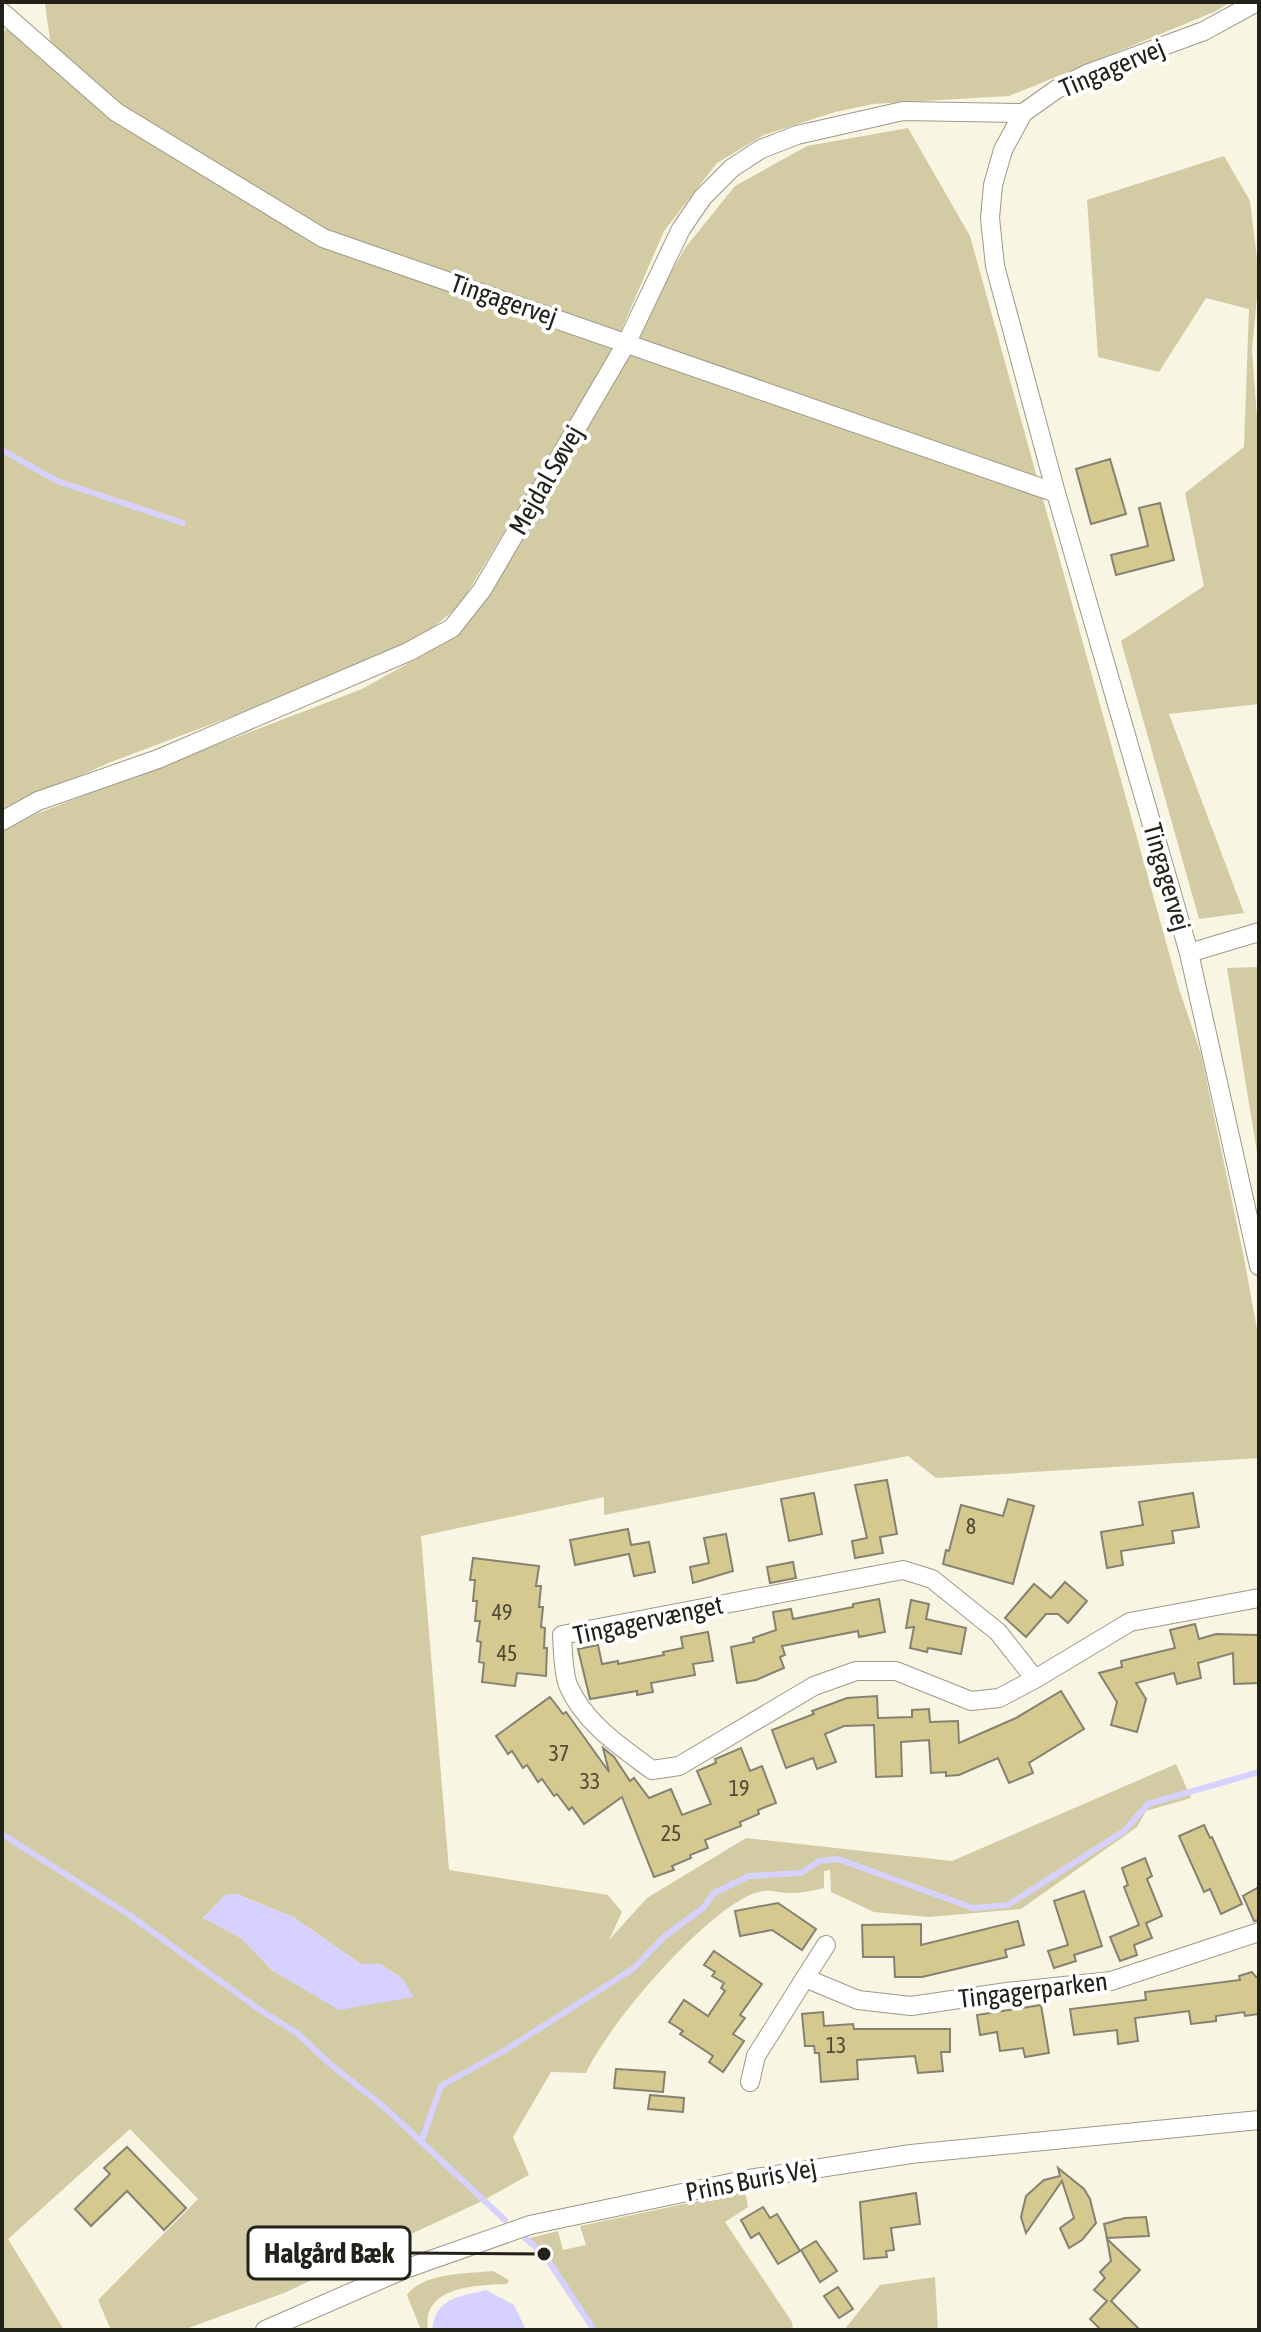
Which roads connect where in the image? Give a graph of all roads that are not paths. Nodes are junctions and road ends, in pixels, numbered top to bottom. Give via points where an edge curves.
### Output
1 (1257, 2) edge
2 (2, 12) edge
3 (1023, 113) junction
4 (627, 342) junction
5 (1056, 493) junction
6 (2, 821) edge
7 (1259, 932) edge
8 (1189, 953) junction
9 (1259, 1266) edge
10 (1259, 1598) edge
11 (1035, 1679) junction
12 (1259, 1932) edge
13 (826, 1945) dead end
14 (805, 1978) junction
15 (750, 2082) dead end
16 (1259, 2120) edge
17 (265, 2330) edge

1 - 3 street, Tingagervej via 1204,31 1087,74
2 - 4 street, Tingagervej via 116,112 323,238
3 - 4 street, Mejdal Søvej via 903,111 797,135 761,149 703,197 681,229
3 - 5 street, Tingagervej via 1003,150 990,218 995,266
4 - 5 street, Tingagervej
4 - 6 street, Mejdal Søvej via 482,590 452,628 408,652 158,759 38,801
5 - 8 street, Tingagervej
7 - 8 street
8 - 9 street, Tingagervej
10 - 11 street, Tingagervænget via 1130,1622
11 - 11 street, Tingagervænget via 999,1698 971,1701 896,1671 856,1671 814,1686 679,1766 652,1770 605,1735 579,1705 567,1683 562,1635 903,1570 932,1579 998,1632
12 - 14 street, Tingagerparken via 1111,1981 911,2006 858,2000
13 - 14 street
14 - 15 street via 756,2056
16 - 17 street, Prins Buris Vej via 911,2154 749,2179 530,2225 405,2269

